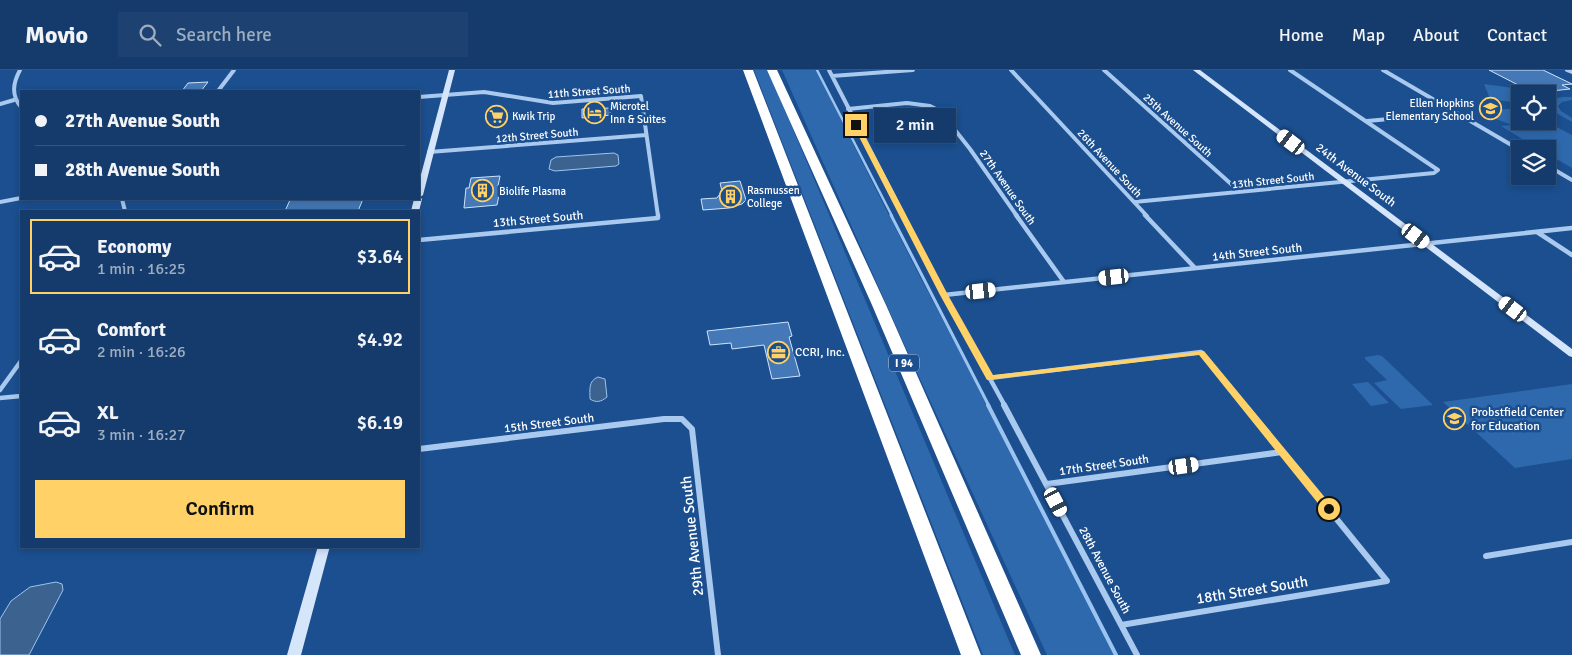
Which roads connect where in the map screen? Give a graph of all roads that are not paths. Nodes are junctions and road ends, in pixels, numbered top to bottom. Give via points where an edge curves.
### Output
1 (20, 70) edge
2 (234, 70) edge
3 (452, 70) edge
4 (744, 70) edge
5 (748, 70) edge
6 (828, 70) edge
7 (913, 70) edge
8 (1011, 70) edge
9 (1104, 70) edge
10 (1196, 70) edge
11 (1290, 70) edge
12 (1382, 70) edge
13 (1567, 70) edge
14 (773, 71) edge
15 (1572, 72) edge
16 (832, 76) junction
17 (219, 90) edge
18 (756, 92) junction
19 (446, 94) junction
20 (420, 96) edge
21 (14, 100) junction
22 (0, 104) edge
23 (20, 107) edge
24 (848, 109) junction
25 (1458, 113) junction
26 (1367, 121) junction
27 (646, 135) junction
28 (1511, 145) edge
29 (429, 152) junction
30 (1556, 171) edge
31 (1572, 180) edge
32 (1345, 182) junction
33 (420, 191) edge
34 (1240, 192) junction
35 (20, 198) edge
36 (0, 202) edge
37 (1134, 202) junction
38 (1572, 228) edge
39 (1537, 232) junction
40 (420, 240) edge
41 (1426, 244) junction
42 (1572, 255) edge
43 (1195, 268) junction
44 (1064, 282) junction
45 (944, 295) junction
46 (1572, 354) edge
47 (20, 362) edge
48 (990, 378) junction
49 (0, 390) edge
50 (20, 396) edge
51 (0, 398) edge
52 (682, 419) joint
53 (420, 449) edge
54 (1282, 452) junction
55 (1047, 484) junction
56 (1572, 542) edge
57 (323, 548) edge
58 (1486, 556) dead end
59 (1121, 625) junction
60 (294, 655) edge
61 (718, 655) edge
62 (971, 655) edge
63 (1031, 655) edge
64 (1137, 655) edge

1 - 21 street via 13,86
2 - 17 street
3 - 19 street
4 - 18 highway
5 - 18 highway
6 - 16 street, 28th Avenue South
7 - 16 street
8 - 37 street, 26th Avenue South
9 - 34 street, 25th Avenue South
10 - 32 street, 24th Avenue South
11 - 26 street
12 - 25 street
13 - 15 street
14 - 63 highway, I 94
16 - 24 street, 28th Avenue South
18 - 62 highway
19 - 20 street, 11th Street South
19 - 27 street, 11th Street South via 484,92 553,103 641,96
19 - 29 street
21 - 22 street
21 - 23 street
24 - 44 street, 27th Avenue South via 908,103 933,106 945,116
24 - 45 street, 28th Avenue South
25 - 26 street
25 - 28 street
26 - 32 street, 13th Street South via 1438,170
27 - 29 street, 12th Street South
27 - 40 street, 13th Street South via 658,218
29 - 33 street
30 - 31 street
32 - 34 street, 13th Street South
32 - 41 street, 24th Avenue South
34 - 37 street, 13th Street South
35 - 36 street
37 - 43 street, 26th Avenue South
38 - 39 street, 14th Street South
39 - 41 street, 14th Street South
39 - 42 street
41 - 43 street, 14th Street South
41 - 46 street, 24th Avenue South
43 - 44 street, 14th Street South
44 - 45 street, 14th Street South
45 - 48 street, 28th Avenue South
47 - 49 street
48 - 54 street via 1201,352
48 - 55 street, 28th Avenue South
50 - 51 street
52 - 53 street, 15th Street South
52 - 61 street, 29th Avenue South via 692,429
54 - 55 street, 17th Street South
54 - 59 street, 18th Street South via 1386,581
55 - 59 street, 28th Avenue South
56 - 58 street
57 - 60 street
59 - 64 street, 28th Avenue South

